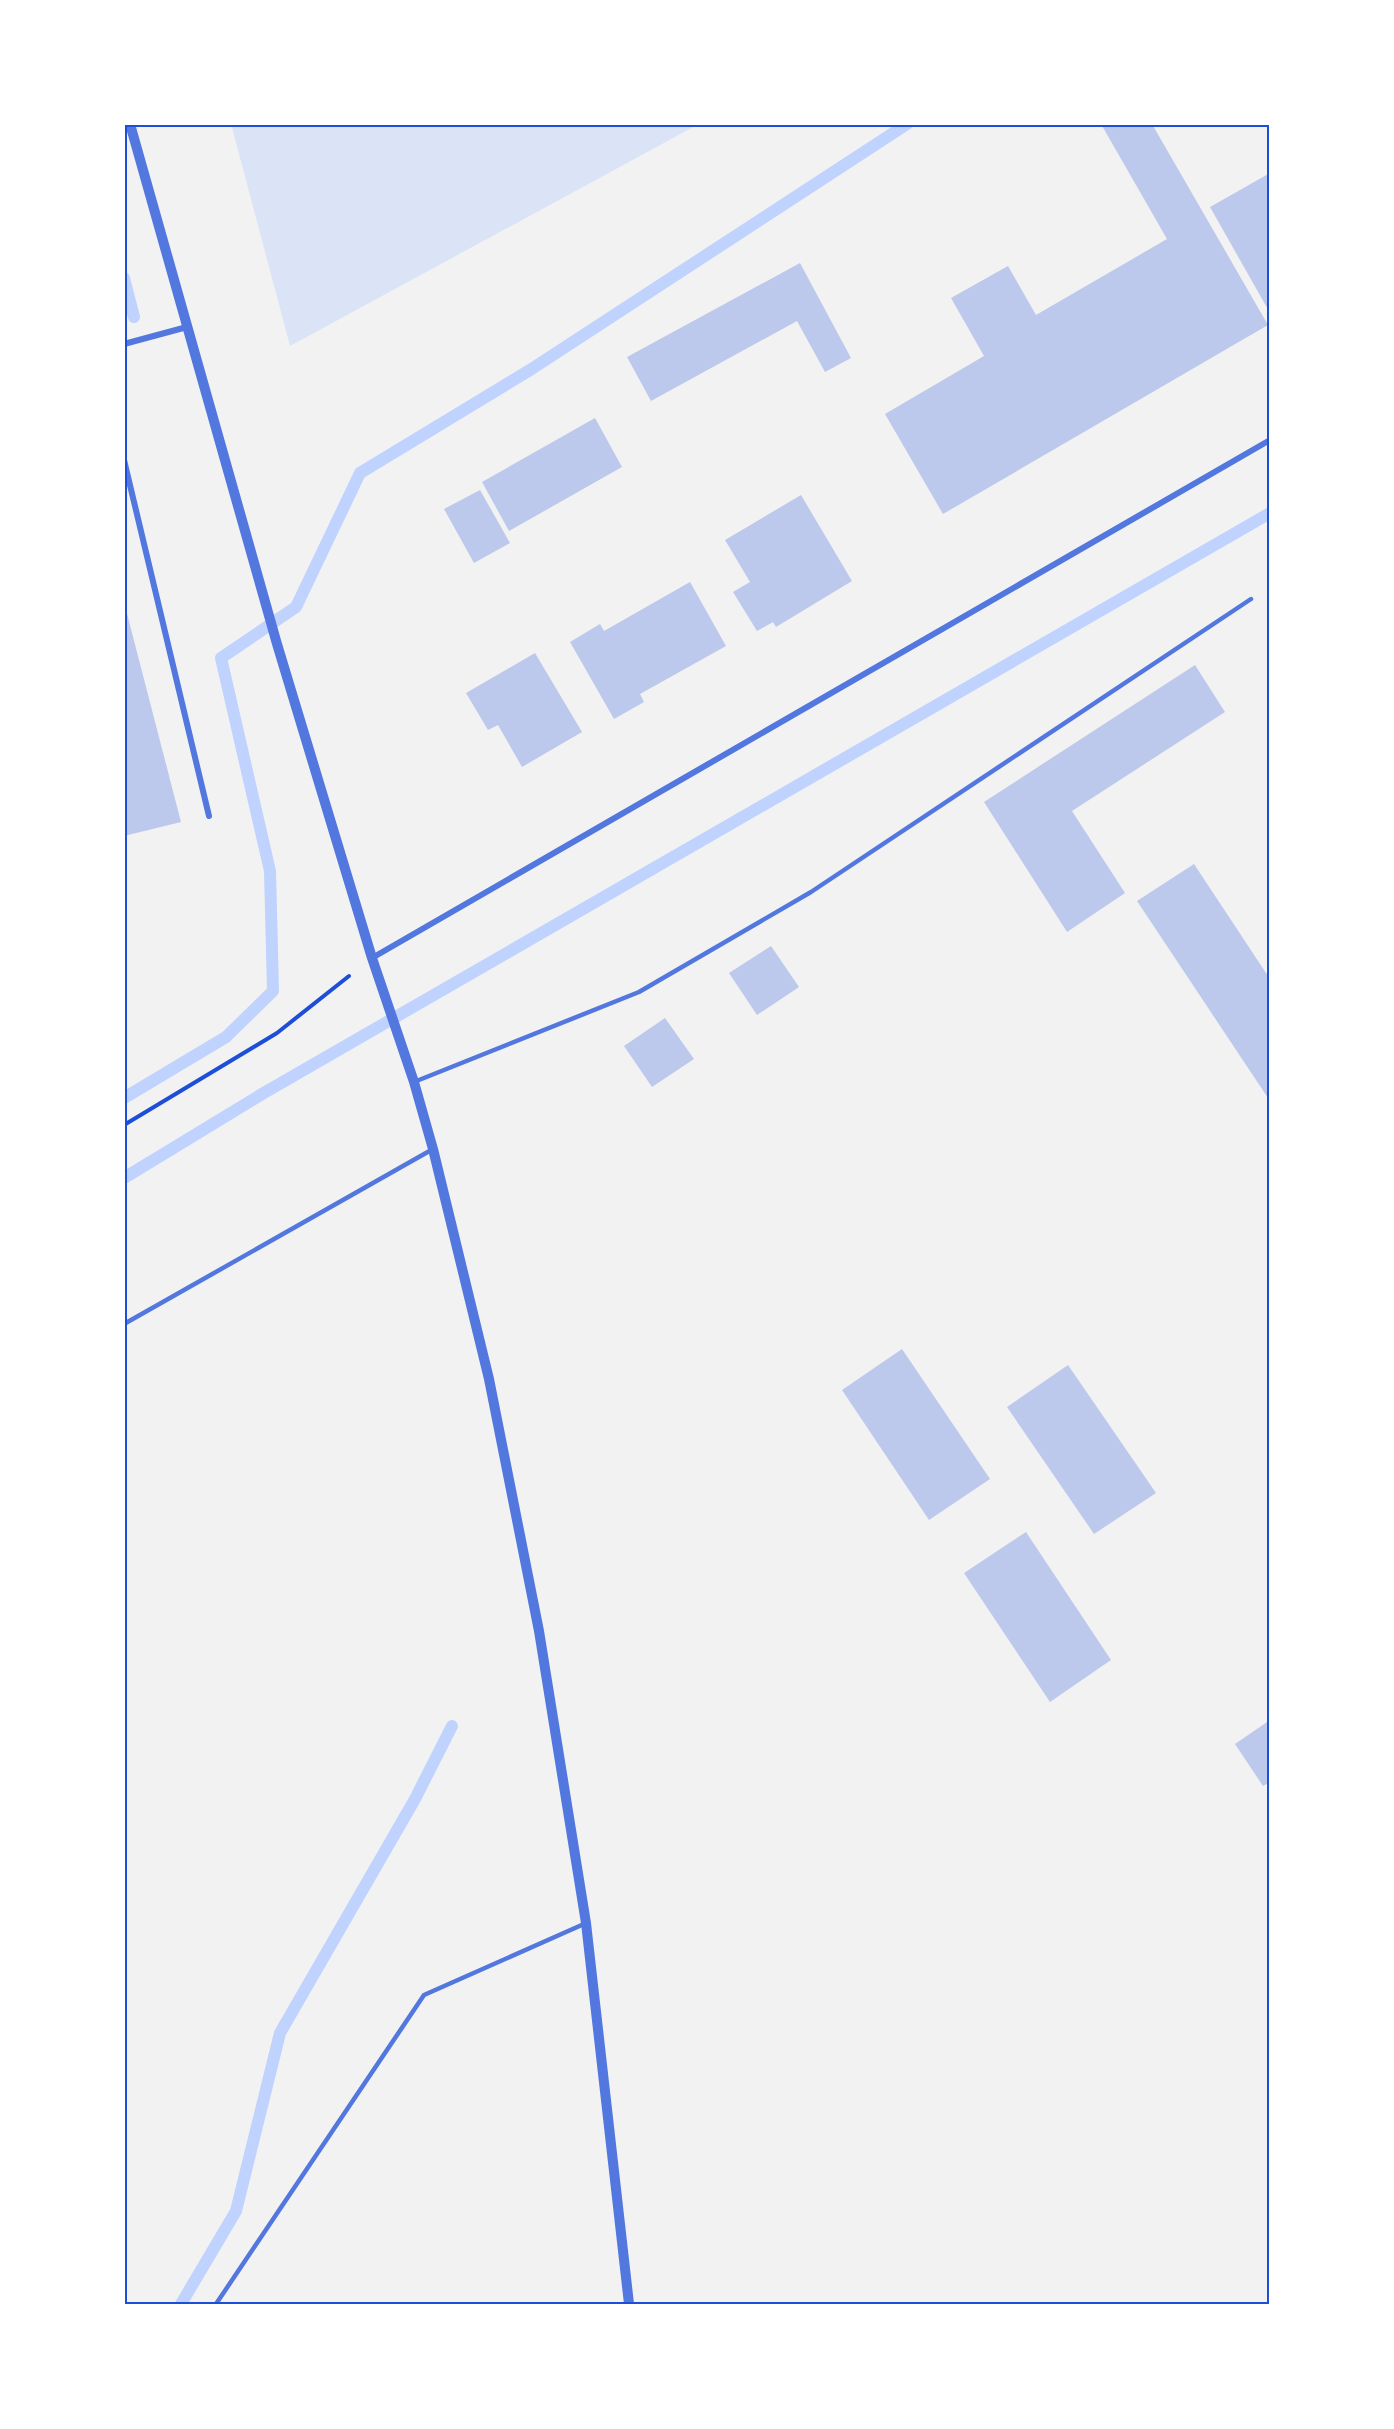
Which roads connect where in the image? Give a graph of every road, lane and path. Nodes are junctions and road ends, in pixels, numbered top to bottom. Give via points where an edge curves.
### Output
1 (130, 124) edge
2 (187, 327) junction
3 (124, 344) edge
4 (1269, 440) edge
5 (124, 460) edge
6 (1251, 599) dead end
7 (208, 816) dead end
8 (372, 958) junction
9 (414, 1082) junction
10 (124, 1125) edge
11 (433, 1149) junction
12 (124, 1324) edge
13 (586, 1923) junction
14 (216, 2304) edge
15 (629, 2304) edge

1 - 2 street
2 - 3 street
2 - 8 street via 268,614
4 - 8 street
5 - 7 street
6 - 9 lane via 811,892 639,992
8 - 9 street
8 - 10 path via 277,1033
9 - 11 street
11 - 12 lane
11 - 13 street via 489,1379 539,1631
13 - 14 lane via 424,1995
13 - 15 street

